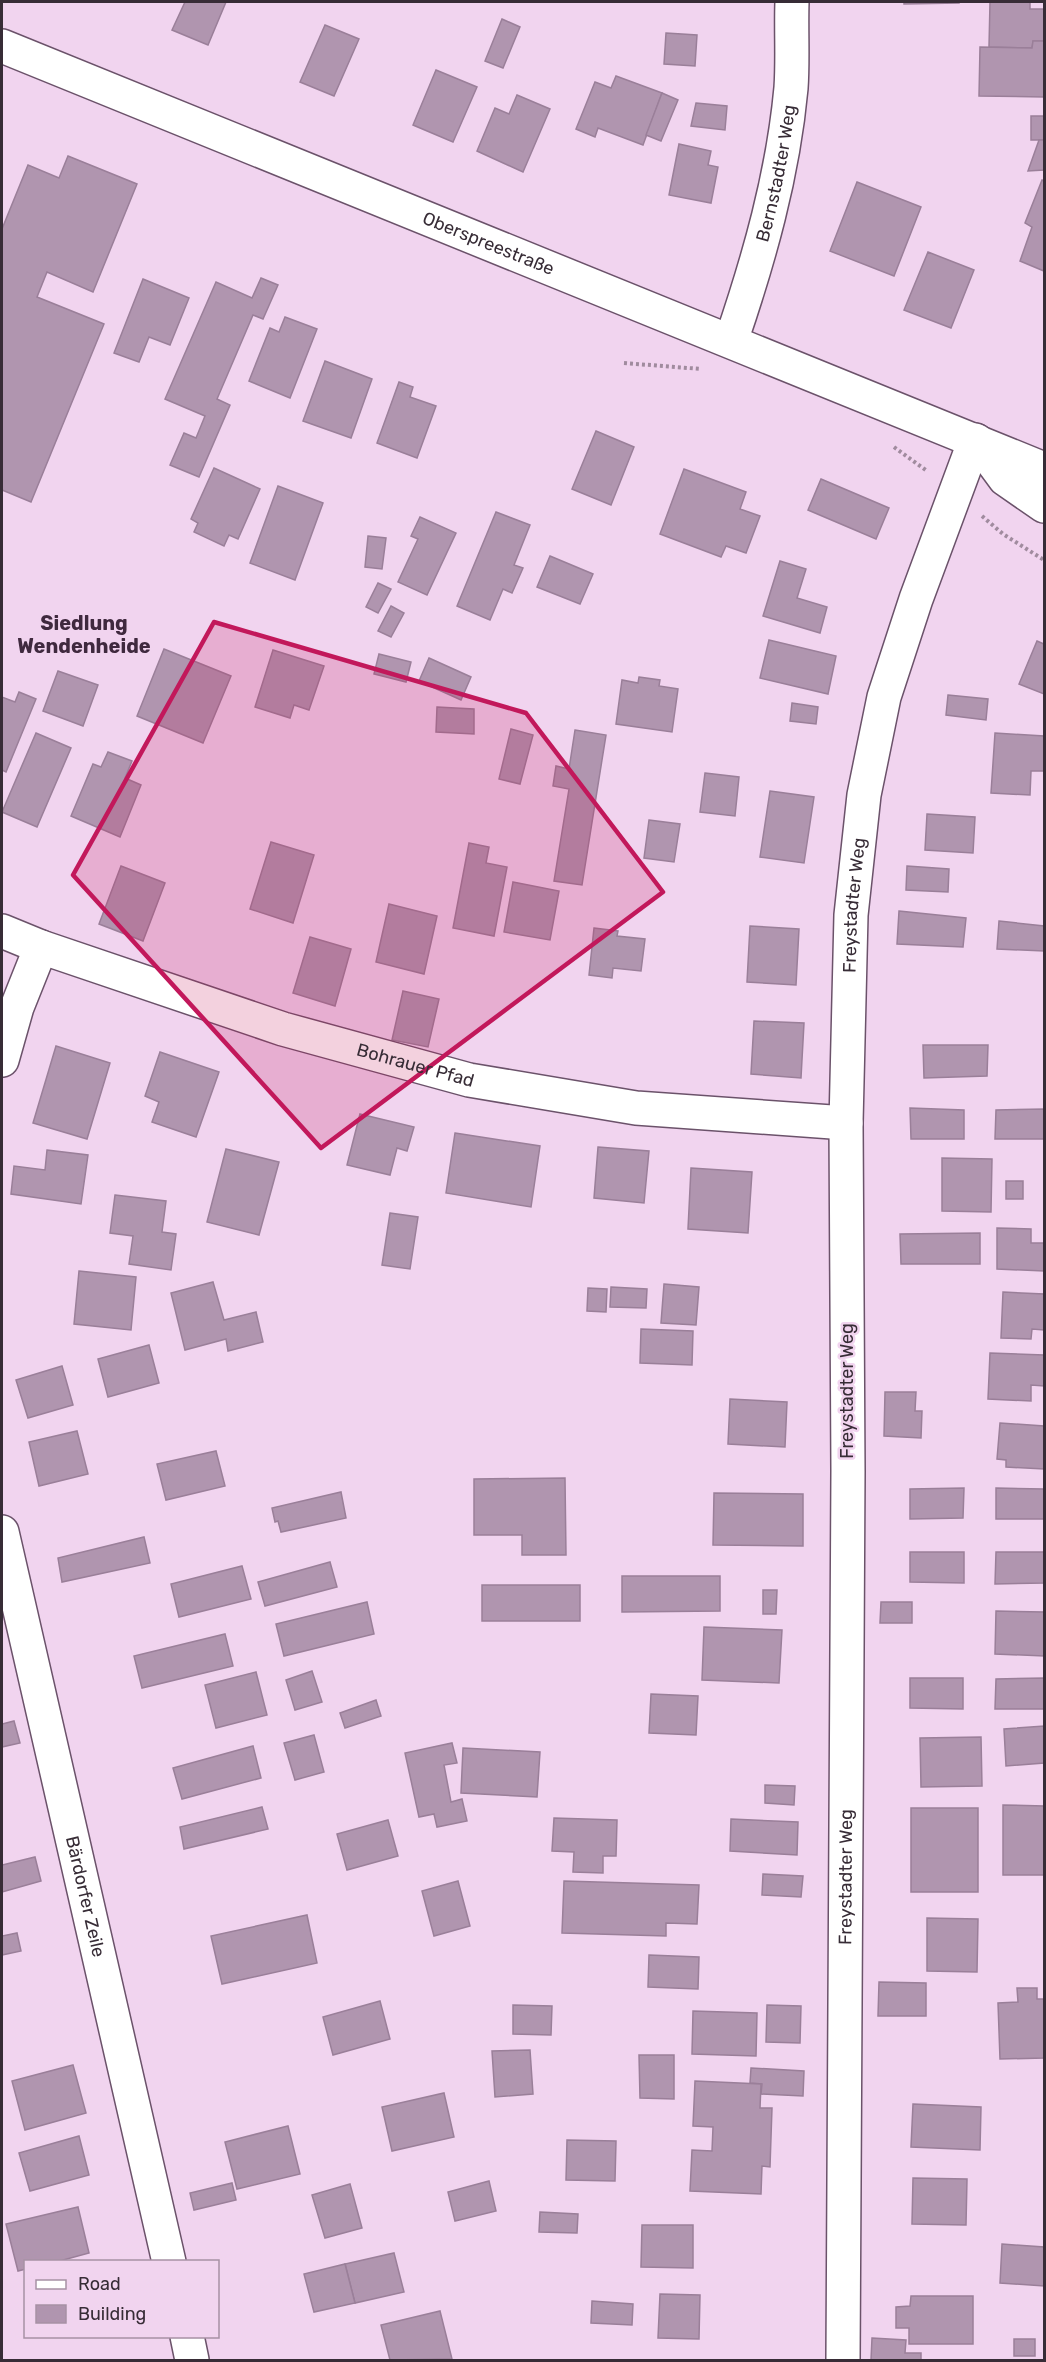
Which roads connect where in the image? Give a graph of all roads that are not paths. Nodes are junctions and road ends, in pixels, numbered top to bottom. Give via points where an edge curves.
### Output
1 (792, 2) edge
2 (2, 46) edge
3 (731, 341) junction
4 (975, 440) junction
5 (1044, 469) edge
6 (1044, 506) edge
7 (2, 930) edge
8 (41, 947) junction
9 (2, 1060) edge
10 (846, 1123) junction
11 (2, 1532) edge
12 (170, 2260) edge
13 (187, 2338) edge
14 (192, 2361) edge
15 (843, 2361) edge

1 - 3 street, Bernstadter Weg via 791,88 778,172 755,269
2 - 3 street, Oberspreestraße
3 - 4 street, Oberspreestraße
4 - 5 street, Oberspreestraße
4 - 6 street via 1005,479
4 - 10 street, Freystadter Weg via 884,697 864,795 851,915
7 - 8 street, Bohrauer Pfad
8 - 9 street via 17,1006
8 - 10 street, Bohrauer Pfad via 283,1029 469,1080 636,1108
10 - 15 street, Freystadter Weg
11 - 12 street, Bärdorfer Zeile
13 - 14 street

